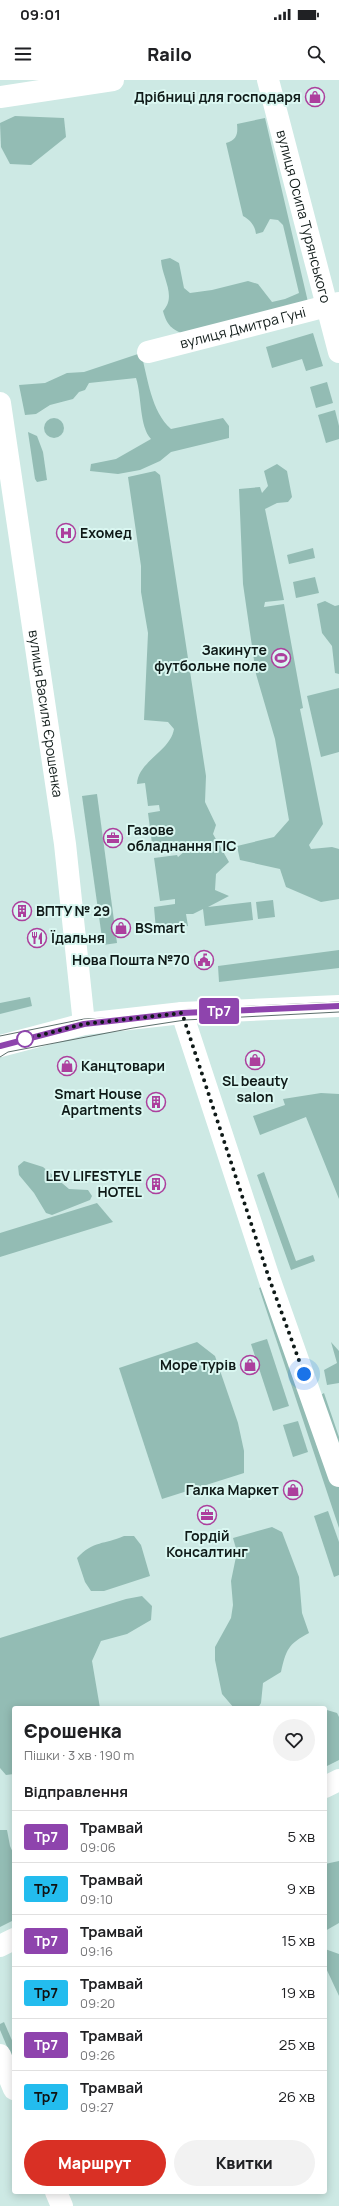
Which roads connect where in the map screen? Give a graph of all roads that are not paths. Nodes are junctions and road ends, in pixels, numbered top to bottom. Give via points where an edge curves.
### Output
1 (113, 80) edge
2 (268, 80) edge
3 (0, 97) edge
4 (333, 305) edge
5 (148, 352) dead end
6 (339, 352) edge
7 (0, 403) edge
8 (339, 1006) edge
9 (182, 1013) junction
10 (84, 1024) junction
11 (0, 1046) edge
12 (339, 1476) edge
13 (339, 1780) edge
14 (327, 1786) edge
15 (12, 1940) edge
16 (0, 1946) edge
17 (0, 2055) edge
18 (12, 2084) edge
19 (57, 2194) edge
20 (62, 2206) edge

1 - 3 street
2 - 4 street, вулиця Осипа Турянського
4 - 5 street, вулиця Дмитра Гуні
4 - 6 street, вулиця Осипа Турянського
7 - 10 street, вулиця Василя Єрошенка via 65,844
8 - 9 street
9 - 10 street
9 - 12 street via 269,1278
10 - 11 street
13 - 14 street
15 - 16 street
17 - 18 street
19 - 20 street

